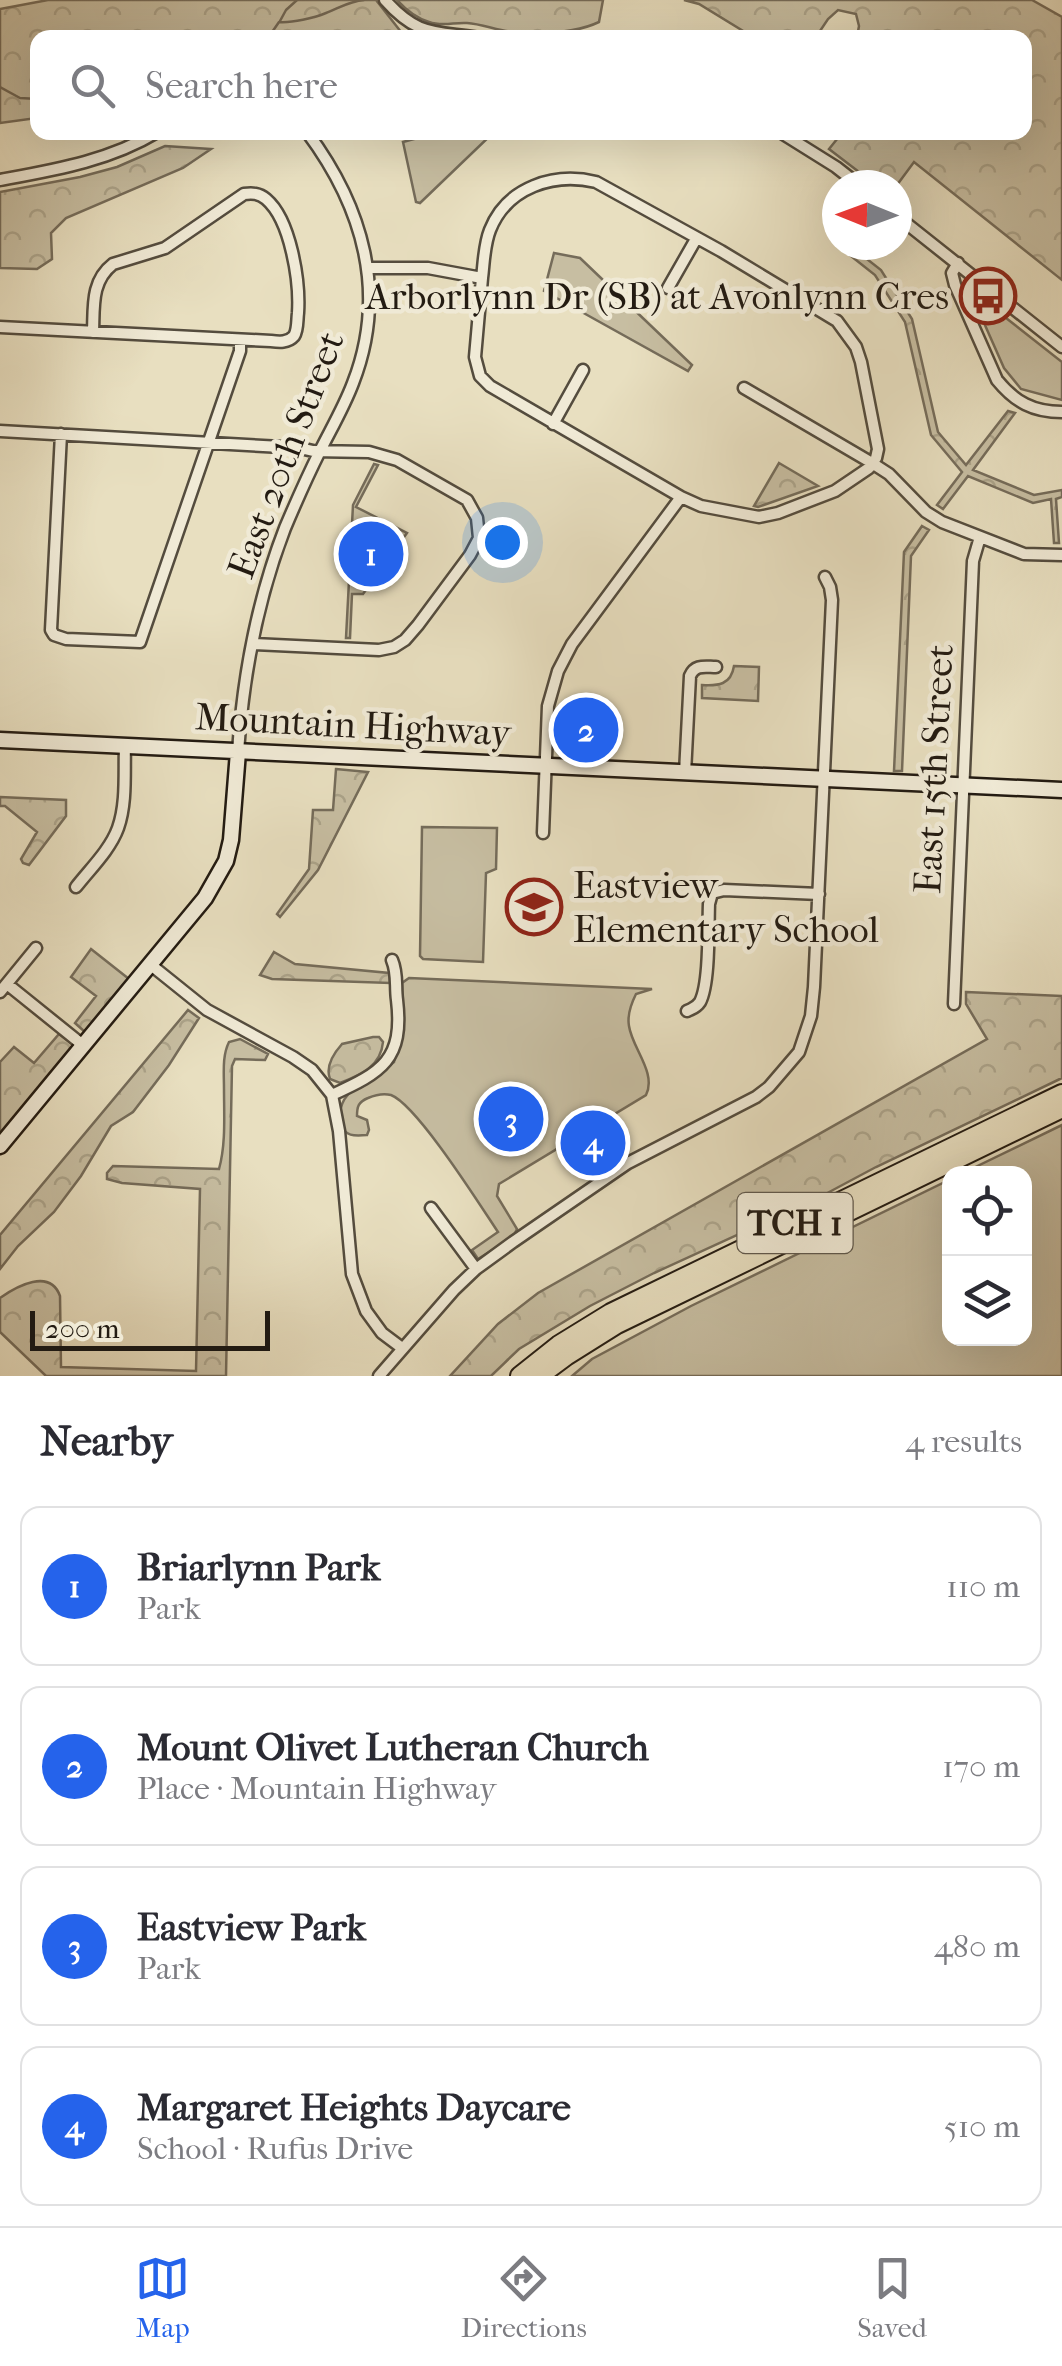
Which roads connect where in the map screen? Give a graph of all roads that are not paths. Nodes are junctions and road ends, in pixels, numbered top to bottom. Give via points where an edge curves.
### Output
1 (385, 0) edge
2 (424, 30) edge
3 (144, 140) edge
4 (313, 140) edge
5 (793, 140) edge
6 (839, 170) edge
7 (0, 180) edge
8 (912, 228) edge
9 (696, 239) junction
10 (958, 264) junction
11 (368, 268) junction
12 (482, 278) junction
13 (668, 288) dead end
14 (0, 326) edge
15 (93, 332) junction
16 (240, 340) junction
17 (1062, 347) edge
18 (584, 370) dead end
19 (744, 388) dead end
20 (1062, 412) edge
21 (553, 424) junction
22 (0, 431) edge
23 (61, 434) junction
24 (208, 442) junction
25 (320, 451) junction
26 (872, 463) junction
27 (681, 498) junction
28 (980, 538) junction
29 (1062, 555) edge
30 (825, 577) dead end
31 (253, 644) junction
32 (716, 667) dead end
33 (0, 740) edge
34 (125, 746) junction
35 (238, 752) junction
36 (546, 766) junction
37 (685, 773) junction
38 (824, 779) junction
39 (962, 786) junction
40 (1062, 790) edge
41 (543, 833) dead end
42 (76, 887) dead end
43 (819, 894) junction
44 (36, 948) dead end
45 (392, 960) dead end
46 (151, 965) junction
47 (4, 988) edge
48 (954, 1004) dead end
49 (687, 1012) dead end
50 (84, 1046) junction
51 (1062, 1094) edge
52 (332, 1095) junction
53 (1062, 1108) edge
54 (0, 1146) edge
55 (431, 1208) dead end
56 (476, 1269) junction
57 (402, 1348) junction
58 (379, 1376) edge
59 (520, 1376) edge
60 (539, 1376) edge

1 - 2 street
3 - 7 street via 102,158
4 - 11 street, East 20th Street via 346,195
5 - 6 street
8 - 10 street
9 - 12 street via 596,182 552,180 529,187 502,210 488,234
9 - 13 street
9 - 26 street via 843,328 861,362 878,449
10 - 17 street
10 - 20 street via 952,272 958,293 997,380 1028,407
11 - 12 street via 428,268
11 - 25 street, East 20th Street via 360,362
12 - 21 street via 474,357 480,376
14 - 15 street
15 - 16 street
15 - 16 street via 96,285 106,270 165,248 252,193 271,204 292,253 299,288 296,329 280,342
16 - 24 street
18 - 21 street
19 - 26 street
21 - 27 street
22 - 23 street
23 - 24 street
23 - 24 street via 51,630 66,639 119,642 143,637
24 - 25 street
25 - 31 street, East 20th Street via 270,572
25 - 31 street via 370,452 406,464 467,500 478,518 479,538 418,625 394,647
26 - 27 street via 835,491 759,517
26 - 28 street via 933,518
27 - 36 street via 564,657 550,692
28 - 29 street via 1024,554
28 - 39 street, East 15th Street via 973,561
30 - 38 street via 832,600
31 - 35 street, East 20th Street
32 - 37 street via 699,666 690,676
33 - 34 main road, Mountain Highway
34 - 35 main road, Mountain Highway
34 - 42 street via 118,828
35 - 36 main road, Mountain Highway
35 - 46 main road via 226,861
36 - 37 main road, Mountain Highway
36 - 41 street
37 - 38 main road, Mountain Highway
38 - 39 main road, Mountain Highway
38 - 43 street
39 - 40 main road, Mountain Highway
39 - 48 street, East 15th Street
43 - 49 street via 712,893 701,1000
43 - 56 street via 811,1016 799,1052 769,1087 628,1163
44 - 47 street
45 - 52 street via 400,1013 395,1048 380,1070
46 - 50 main road
46 - 52 street via 206,1010 312,1070
47 - 50 street
50 - 54 main road
51 - 59 highway, TCH 1 via 610,1313
52 - 57 street via 352,1274 366,1311
53 - 60 highway, TCH 1 via 630,1318
55 - 56 street
56 - 57 street
57 - 58 street

